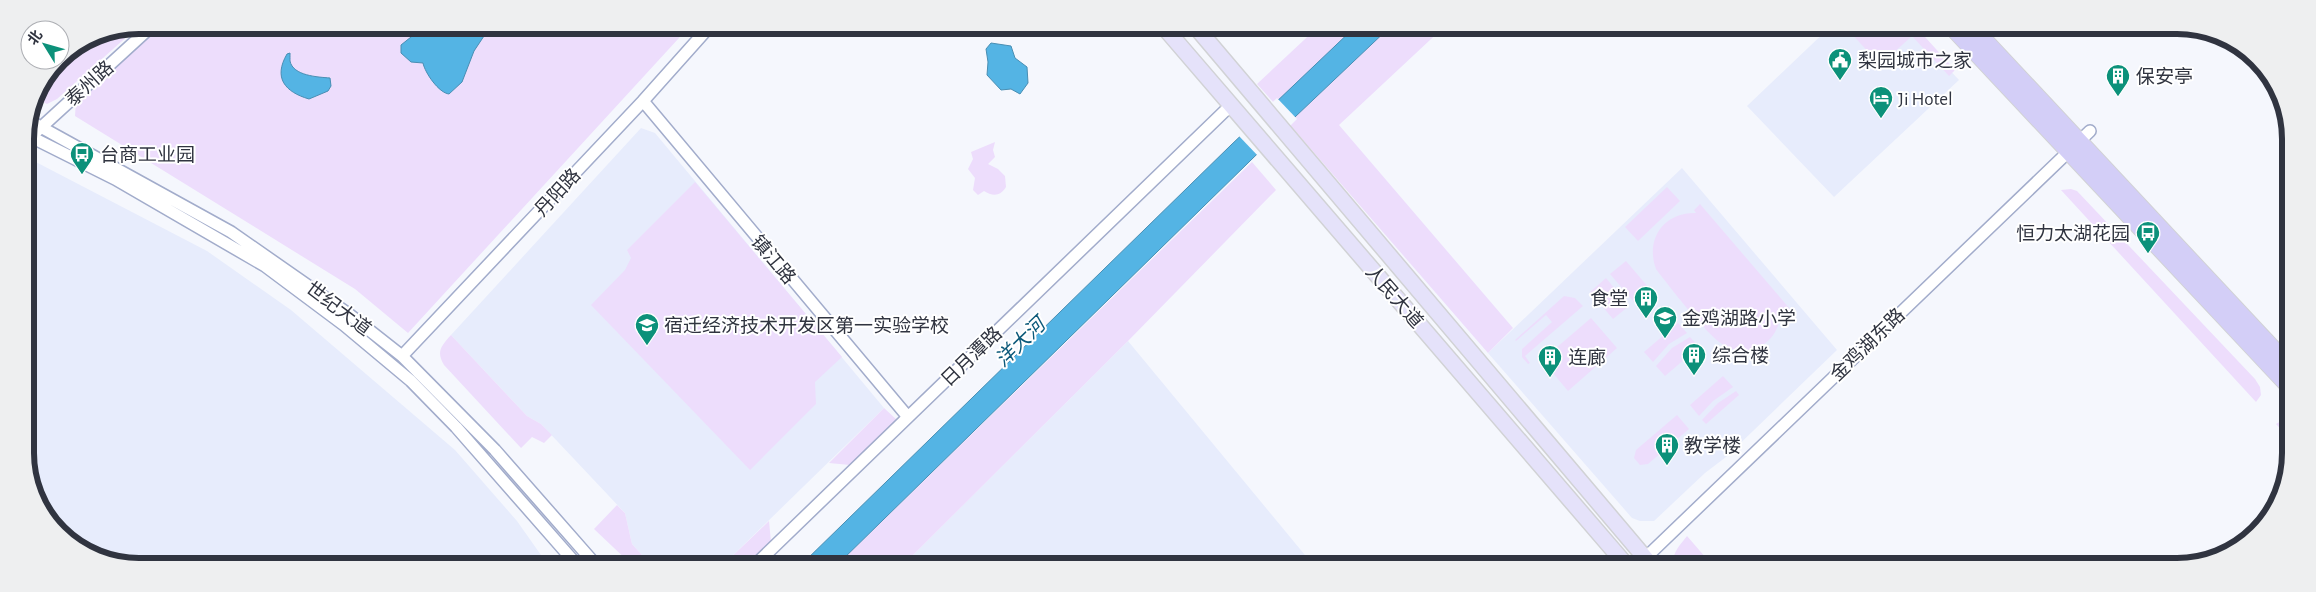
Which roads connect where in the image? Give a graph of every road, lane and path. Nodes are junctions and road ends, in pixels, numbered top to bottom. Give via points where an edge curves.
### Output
1 (143, 34) edge
2 (703, 34) edge
3 (1170, 34) edge
4 (1202, 34) edge
5 (1960, 34) edge
6 (1978, 34) edge
7 (643, 101) junction
8 (1230, 106) junction
9 (35, 124) edge
10 (40, 127) junction
11 (34, 132) edge
12 (34, 141) edge
13 (2080, 141) junction
14 (402, 356) junction
15 (2282, 358) edge
16 (2282, 377) edge
17 (908, 417) junction
18 (1607, 512) junction
19 (1593, 526) junction
20 (571, 558) edge
21 (590, 558) edge
22 (762, 558) edge
23 (1620, 558) edge
24 (1641, 558) edge
25 (1651, 558) edge

1 - 10 street, 泰州路
2 - 7 street, 丹阳路
3 - 8 main road, 人民大道
4 - 18 main road, 人民大道
5 - 13 highway
6 - 13 highway
7 - 14 street, 丹阳路
7 - 17 street, 镇江路
8 - 17 street, 日月潭路
8 - 19 main road, 人民大道
9 - 10 street, 世纪大道
10 - 11 street, 泰州路
10 - 14 street, 世纪大道 via 231,232 350,315
12 - 20 street, 世纪大道 via 115,179 236,248 344,325 411,381
13 - 15 highway
13 - 16 highway
13 - 25 street, 金鸡湖东路
14 - 21 street, 世纪大道 via 495,450
17 - 22 street, 日月潭路
18 - 19 main road via 1605,525
18 - 24 main road, 人民大道
19 - 23 main road, 人民大道

